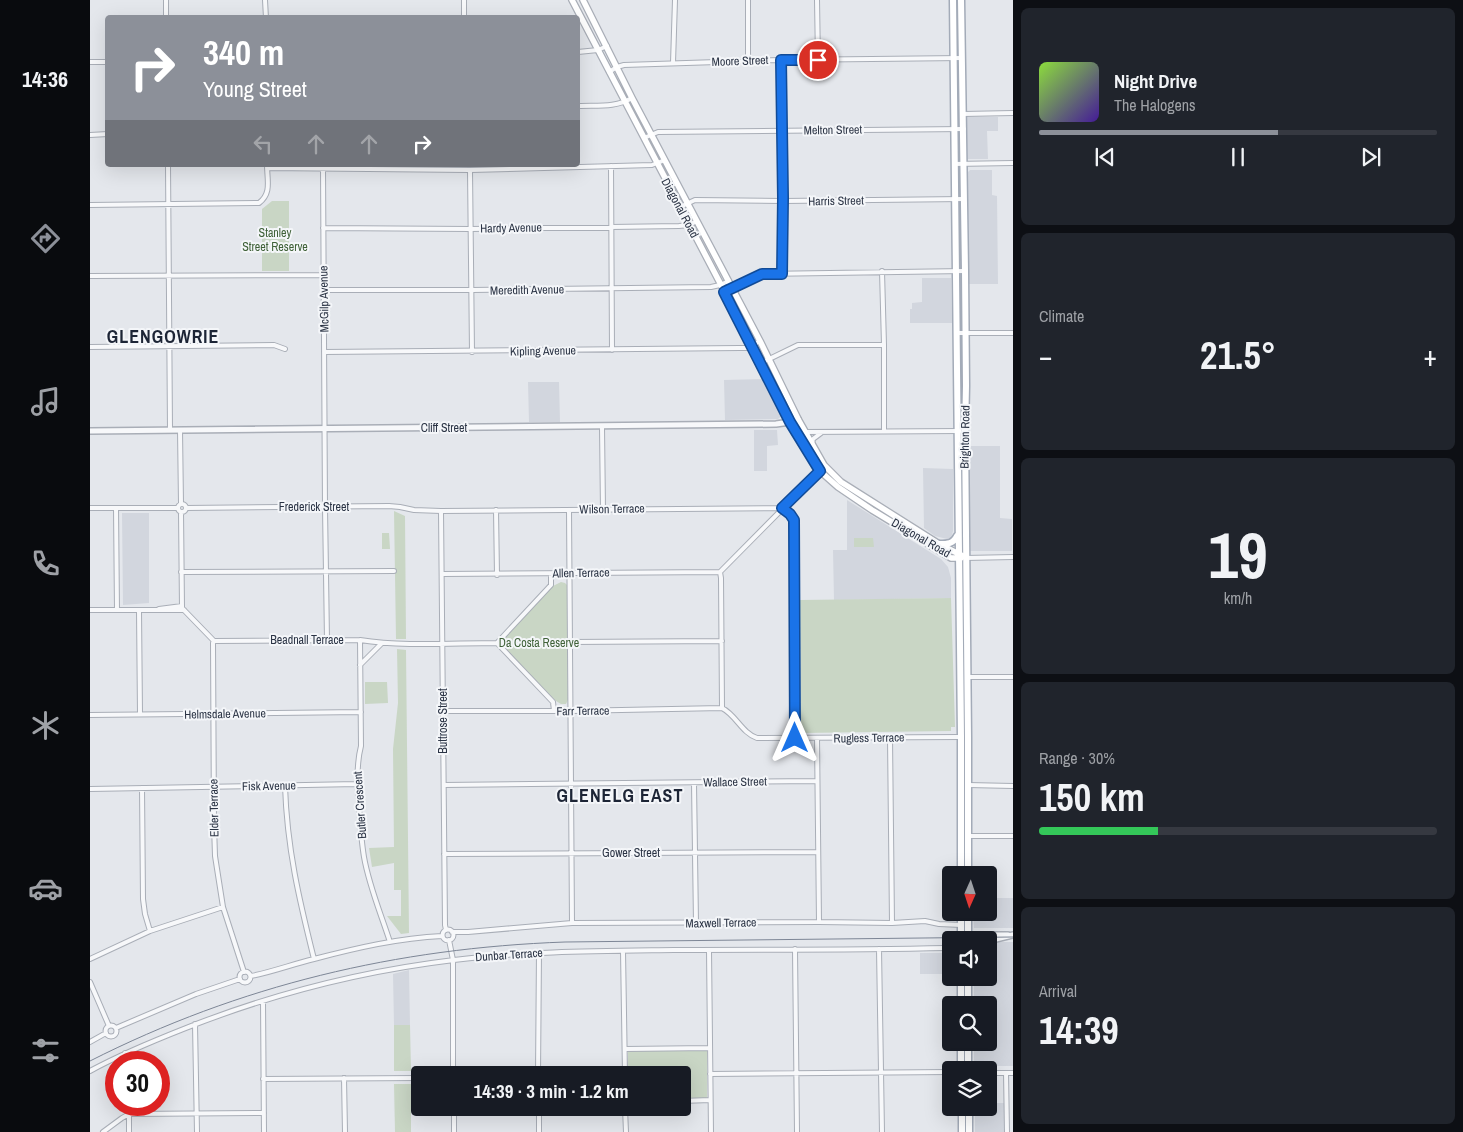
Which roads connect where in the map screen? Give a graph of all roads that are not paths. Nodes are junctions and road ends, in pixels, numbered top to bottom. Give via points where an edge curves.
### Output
1 (166, 0) edge
2 (266, 0) edge
3 (464, 0) edge
4 (572, 0) edge
5 (583, 0) edge
6 (675, 0) edge
7 (748, 0) edge
8 (817, 0) edge
9 (953, 0) edge
10 (962, 0) edge
11 (166, 15) edge
12 (266, 15) edge
13 (464, 15) edge
14 (580, 15) edge
15 (580, 15) edge
16 (607, 46) junction
17 (598, 50) junction
18 (580, 52) edge
19 (954, 58) junction
20 (962, 58) junction
21 (781, 60) junction
22 (818, 60) junction
23 (748, 61) junction
24 (90, 62) edge
25 (105, 62) edge
26 (673, 63) junction
27 (617, 67) junction
28 (610, 72) junction
29 (632, 98) junction
30 (624, 102) junction
31 (580, 106) edge
32 (1013, 113) edge
33 (963, 114) junction
34 (955, 129) junction
35 (964, 129) junction
36 (782, 131) junction
37 (90, 134) edge
38 (105, 134) edge
39 (652, 134) junction
40 (644, 138) junction
41 (665, 160) junction
42 (1013, 163) edge
43 (657, 164) junction
44 (954, 164) junction
45 (964, 164) junction
46 (580, 166) edge
47 (611, 166) junction
48 (168, 167) edge
49 (267, 167) edge
50 (342, 167) edge
51 (423, 167) edge
52 (492, 167) edge
53 (323, 168) junction
54 (470, 170) junction
55 (956, 199) junction
56 (964, 199) junction
57 (783, 201) junction
58 (169, 203) junction
59 (688, 203) junction
60 (90, 205) edge
61 (680, 208) junction
62 (697, 221) junction
63 (689, 224) junction
64 (611, 227) junction
65 (323, 228) junction
66 (470, 229) junction
67 (965, 271) junction
68 (882, 272) junction
69 (956, 272) junction
70 (782, 274) junction
71 (323, 275) junction
72 (90, 276) edge
73 (170, 276) junction
74 (729, 281) junction
75 (720, 285) junction
76 (732, 287) junction
77 (611, 289) junction
78 (324, 290) junction
79 (472, 290) junction
80 (724, 292) junction
81 (957, 333) junction
82 (965, 333) junction
83 (1013, 333) edge
84 (760, 341) junction
85 (752, 346) junction
86 (884, 346) junction
87 (90, 347) edge
88 (169, 347) junction
89 (285, 350) dead end
90 (612, 350) junction
91 (324, 352) junction
92 (472, 352) junction
93 (769, 359) junction
94 (761, 363) junction
95 (786, 414) junction
96 (798, 419) junction
97 (790, 422) junction
98 (776, 424) junction
99 (602, 427) junction
100 (325, 429) junction
101 (170, 430) junction
102 (180, 430) junction
103 (90, 431) edge
104 (884, 431) junction
105 (961, 431) junction
106 (805, 432) junction
107 (823, 432) junction
108 (812, 445) junction
109 (820, 471) junction
110 (181, 504) junction
111 (325, 507) junction
112 (90, 508) edge
113 (116, 508) junction
114 (186, 508) junction
115 (782, 508) junction
116 (179, 510) junction
117 (496, 510) junction
118 (569, 510) junction
119 (602, 510) junction
120 (441, 511) junction
121 (958, 534) junction
122 (940, 544) junction
123 (961, 556) junction
124 (1013, 557) edge
125 (326, 571) junction
126 (394, 571) dead end
127 (181, 572) junction
128 (720, 572) junction
129 (570, 573) junction
130 (442, 574) junction
131 (551, 574) junction
132 (497, 575) junction
133 (183, 608) junction
134 (90, 610) edge
135 (117, 610) junction
136 (139, 611) junction
137 (327, 640) junction
138 (360, 640) junction
139 (722, 640) junction
140 (214, 641) junction
141 (570, 642) junction
142 (382, 643) junction
143 (442, 643) junction
144 (497, 643) junction
145 (360, 665) junction
146 (964, 677) junction
147 (1013, 677) edge
148 (722, 708) junction
149 (443, 711) junction
150 (554, 711) junction
151 (571, 711) junction
152 (361, 712) junction
153 (140, 714) junction
154 (213, 714) junction
155 (90, 715) edge
156 (890, 737) junction
157 (965, 737) junction
158 (795, 738) junction
159 (817, 738) junction
160 (817, 781) junction
161 (694, 783) junction
162 (357, 784) junction
163 (572, 784) junction
164 (444, 785) junction
165 (965, 785) junction
166 (285, 786) junction
167 (1013, 786) edge
168 (213, 787) junction
169 (142, 788) junction
170 (90, 789) edge
171 (968, 836) junction
172 (1013, 836) edge
173 (695, 852) junction
174 (818, 852) junction
175 (572, 853) junction
176 (444, 854) junction
177 (961, 866) edge
178 (968, 866) edge
179 (223, 907) junction
180 (819, 922) junction
181 (572, 923) junction
182 (696, 923) junction
183 (892, 923) junction
184 (961, 924) junction
185 (446, 930) junction
186 (150, 931) junction
187 (961, 931) edge
188 (964, 931) edge
189 (442, 936) junction
190 (451, 936) junction
191 (968, 938) edge
192 (390, 942) junction
193 (942, 948) edge
194 (795, 949) junction
195 (880, 949) junction
196 (623, 950) junction
197 (709, 950) junction
198 (539, 952) junction
199 (90, 959) edge
200 (314, 959) junction
201 (453, 960) junction
202 (244, 972) junction
203 (251, 976) junction
204 (240, 979) junction
205 (90, 982) edge
206 (262, 1000) junction
207 (195, 1024) junction
208 (109, 1026) junction
209 (116, 1028) junction
210 (106, 1033) junction
211 (90, 1042) edge
212 (710, 1048) junction
213 (625, 1049) junction
214 (132, 1051) edge
215 (105, 1064) edge
216 (454, 1066) edge
217 (538, 1066) edge
218 (625, 1066) edge
219 (90, 1071) edge
220 (942, 1072) edge
221 (882, 1073) junction
222 (997, 1073) edge
223 (1006, 1073) junction
224 (1013, 1073) edge
225 (710, 1074) junction
226 (796, 1074) junction
227 (344, 1078) junction
228 (411, 1078) edge
229 (263, 1079) junction
230 (691, 1100) edge
231 (710, 1100) junction
232 (264, 1113) junction
233 (170, 1114) edge
234 (196, 1114) junction
235 (126, 1116) edge
236 (129, 1116) edge
237 (454, 1116) edge
238 (539, 1116) edge
239 (625, 1116) edge
240 (962, 1116) edge
241 (969, 1116) edge
242 (103, 1132) edge
243 (129, 1132) edge
244 (197, 1132) edge
245 (264, 1132) edge
246 (345, 1132) edge
247 (454, 1132) edge
248 (540, 1132) edge
249 (626, 1132) edge
250 (711, 1132) edge
251 (797, 1132) edge
252 (882, 1132) edge
253 (962, 1132) edge
254 (969, 1132) edge
255 (1007, 1132) edge

1 - 11 street
2 - 12 street
3 - 13 street
4 - 15 main road, Diagonal Road
5 - 16 main road, Diagonal Road
6 - 26 street
7 - 23 street
8 - 22 street
9 - 19 main road, Brighton Road
10 - 20 main road, Brighton Road
14 - 17 main road, Diagonal Road
16 - 17 street
16 - 27 main road, Diagonal Road
17 - 18 street
17 - 28 main road, Diagonal Road
19 - 20 street, Moore Street
19 - 22 street, Moore Street
19 - 34 main road, Brighton Road
20 - 33 main road, Brighton Road
21 - 22 street, Moore Street
21 - 23 street, Moore Street
21 - 36 street
23 - 26 street, Moore Street
24 - 25 street
26 - 27 street, Moore Street
27 - 28 street, Moore Street
27 - 29 main road, Diagonal Road
28 - 30 main road, Diagonal Road
29 - 30 street
29 - 39 main road, Diagonal Road
30 - 31 street
30 - 40 main road, Diagonal Road
32 - 33 street
33 - 35 main road, Brighton Road
34 - 35 street, Melton Street
34 - 36 street, Melton Street
34 - 44 main road, Brighton Road
35 - 45 main road, Brighton Road
36 - 39 street, Melton Street
36 - 57 street
37 - 38 street
39 - 40 street, Melton Street
39 - 41 main road, Diagonal Road
40 - 43 main road, Diagonal Road
41 - 43 street
41 - 59 main road, Diagonal Road
42 - 45 street
43 - 47 street
43 - 61 main road, Diagonal Road
44 - 45 street
44 - 55 main road, Brighton Road
45 - 56 main road, Brighton Road
46 - 47 street
47 - 64 street
48 - 58 street
49 - 53 street
49 - 58 street via 268,193 259,204
50 - 51 street
50 - 53 street
51 - 54 street
52 - 54 street
53 - 65 street, McGilp Avenue
54 - 66 street
55 - 56 street, Harris Street
55 - 57 street, Harris Street
55 - 69 main road, Brighton Road
56 - 67 main road, Brighton Road
57 - 59 street, Harris Street via 695,200
57 - 70 street
58 - 60 street
58 - 73 street
59 - 61 street, Harris Street
59 - 62 main road, Diagonal Road
61 - 63 main road, Diagonal Road
62 - 63 street, Hardy Avenue
62 - 74 main road, Diagonal Road
63 - 64 street, Hardy Avenue
63 - 75 main road, Diagonal Road
64 - 66 street, Hardy Avenue
64 - 77 street
65 - 66 street, Hardy Avenue
65 - 71 street, McGilp Avenue
66 - 79 street
67 - 69 street
67 - 82 main road, Brighton Road
68 - 69 street
68 - 70 street
68 - 86 street
69 - 81 main road, Brighton Road
70 - 76 street via 762,274
71 - 73 street
71 - 78 street, McGilp Avenue
72 - 73 street
73 - 88 street
74 - 75 street, Meredith Avenue
74 - 76 main road, Diagonal Road
75 - 77 street, Meredith Avenue
75 - 80 main road, Diagonal Road
76 - 80 street
76 - 84 main road, Diagonal Road
77 - 79 street, Meredith Avenue
77 - 90 street
78 - 79 street, Meredith Avenue
78 - 91 street, McGilp Avenue
79 - 92 street
80 - 85 main road, Diagonal Road
81 - 82 street
81 - 105 main road, Brighton Road
82 - 83 street
82 - 105 main road, Brighton Road via 966,386
84 - 85 street, Kipling Avenue
84 - 93 main road, Diagonal Road
85 - 90 street, Kipling Avenue
85 - 94 main road, Diagonal Road
86 - 93 street via 798,345
86 - 104 street
87 - 88 street
88 - 89 street via 274,345
88 - 101 street
90 - 92 street, Kipling Avenue
91 - 92 street, Kipling Avenue
91 - 100 street, McGilp Avenue
93 - 94 street
93 - 96 main road, Diagonal Road
94 - 95 main road, Diagonal Road
95 - 97 main road, Diagonal Road
95 - 98 street via 784,420
96 - 97 street, Cliff Street
96 - 106 main road, Diagonal Road
97 - 98 street, Cliff Street
97 - 109 main road, Diagonal Road
98 - 99 street, Cliff Street
99 - 100 street, Cliff Street
99 - 119 street
100 - 102 street, Cliff Street
100 - 111 street, McGilp Avenue
101 - 102 street, Cliff Street
101 - 103 street, Cliff Street
102 - 110 street
104 - 105 street
104 - 107 street
105 - 121 main road, Brighton Road
105 - 123 main road, Brighton Road
106 - 107 street
106 - 108 main road, Diagonal Road
107 - 108 street via 813,439
108 - 122 main road, Diagonal Road via 824,465 841,482
109 - 115 street
109 - 123 main road, Diagonal Road via 872,510 951,558
110 - 114 street
110 - 116 street
111 - 114 street, Frederick Street
111 - 120 street, Frederick Street via 389,506
111 - 125 street, McGilp Avenue
112 - 113 street
113 - 116 street
113 - 135 street
114 - 116 street via 185,511
115 - 119 street, Wilson Terrace
115 - 128 street
115 - 158 street via 794,520
116 - 127 street
117 - 118 street, Wilson Terrace
117 - 120 street, Wilson Terrace
117 - 132 street
118 - 119 street, Wilson Terrace
118 - 129 street
120 - 130 street, Buttrose Street
121 - 122 main road via 954,542
121 - 123 main road, Brighton Road
122 - 123 main road, Diagonal Road
123 - 124 street
123 - 146 main road, Brighton Road
125 - 126 street
125 - 127 street
125 - 137 street, McGilp Avenue
127 - 133 street
128 - 129 street, Allen Terrace
128 - 139 street
129 - 131 street, Allen Terrace
129 - 141 street
130 - 132 street, Allen Terrace
130 - 143 street, Buttrose Street
131 - 132 street, Allen Terrace
131 - 144 street via 551,584
133 - 136 street
133 - 140 street
134 - 135 street
135 - 136 street
136 - 153 street
137 - 138 street, Beadnall Terrace
137 - 140 street, Beadnall Terrace
138 - 142 street, Beadnall Terrace
138 - 145 street, Butler Crescent
139 - 141 street
139 - 148 street
140 - 154 street, Elder Terrace
141 - 151 street
142 - 143 street, Beadnall Terrace
142 - 145 street
143 - 144 street, Beadnall Terrace
143 - 149 street, Buttrose Street
144 - 150 street via 553,702
145 - 152 street, Butler Crescent
146 - 147 street
146 - 157 main road, Brighton Road
148 - 151 street, Farr Terrace
148 - 158 street, Rugless Terrace via 754,737
149 - 150 street, Farr Terrace
149 - 164 street, Buttrose Street
150 - 151 street, Farr Terrace
151 - 163 street
152 - 154 street, Helmsdale Avenue
152 - 162 street, Butler Crescent
153 - 154 street, Helmsdale Avenue
153 - 155 street, Helmsdale Avenue
154 - 168 street, Elder Terrace
156 - 157 street, Rugless Terrace
156 - 159 street, Rugless Terrace
156 - 183 street
157 - 165 main road, Brighton Road
158 - 159 street, Rugless Terrace
159 - 160 street
160 - 161 street, Wallace Street
160 - 174 street
161 - 163 street, Wallace Street
161 - 173 street
162 - 166 street, Fisk Avenue
162 - 192 street, Butler Crescent via 364,858
163 - 164 street, Wallace Street
163 - 175 street
164 - 176 street, Buttrose Street
165 - 167 street
165 - 171 main road, Brighton Road
165 - 177 main road, Brighton Road
166 - 168 street, Fisk Avenue
166 - 200 street via 298,898
168 - 169 street, Fisk Avenue
168 - 179 street, Elder Terrace via 215,856
169 - 170 street, Fisk Avenue
169 - 186 street via 143,899
171 - 172 street
171 - 178 main road, Brighton Road
173 - 174 street, Gower Street
173 - 175 street, Gower Street
173 - 182 street
174 - 180 street
175 - 176 street, Gower Street
175 - 181 street
176 - 185 street, Buttrose Street
179 - 186 street
179 - 202 street, Elder Terrace
180 - 182 street, Maxwell Terrace
180 - 183 street, Maxwell Terrace
181 - 182 street, Maxwell Terrace
181 - 190 street, Maxwell Terrace
183 - 184 street, Maxwell Terrace
184 - 187 main road
184 - 188 street
185 - 189 street
185 - 190 street via 450,930
186 - 199 street
189 - 190 street via 446,940
189 - 192 street
190 - 201 street
191 - 191 street via 1013,936 996,939
192 - 200 street
193 - 195 street, Dunbar Terrace
194 - 195 street, Dunbar Terrace
194 - 197 street, Dunbar Terrace
194 - 226 street
195 - 221 street
196 - 197 street, Dunbar Terrace
196 - 198 street, Dunbar Terrace
196 - 213 street
197 - 212 street
198 - 201 street, Dunbar Terrace
198 - 217 street
200 - 203 street
201 - 206 street, Dunbar Terrace via 333,980
201 - 216 street
202 - 203 street
202 - 204 street
203 - 204 street via 246,982
204 - 209 street
205 - 208 street
206 - 207 street, Dunbar Terrace
206 - 229 street
207 - 214 street, Dunbar Terrace
207 - 234 street
208 - 209 street
208 - 210 street
209 - 210 street via 114,1035
210 - 211 street
212 - 213 street
212 - 225 street
213 - 218 street
215 - 219 street, Dunbar Terrace
220 - 221 street
221 - 226 street
221 - 252 street
222 - 223 street
223 - 224 street
223 - 255 street
225 - 226 street
225 - 231 street
226 - 251 street
227 - 228 street
227 - 229 street
227 - 246 street
229 - 232 street
230 - 231 street
231 - 250 street
232 - 234 street
232 - 245 street
233 - 234 street
234 - 244 street
235 - 242 street
236 - 243 street
237 - 247 street
238 - 248 street
239 - 249 street
240 - 253 main road
241 - 254 main road

